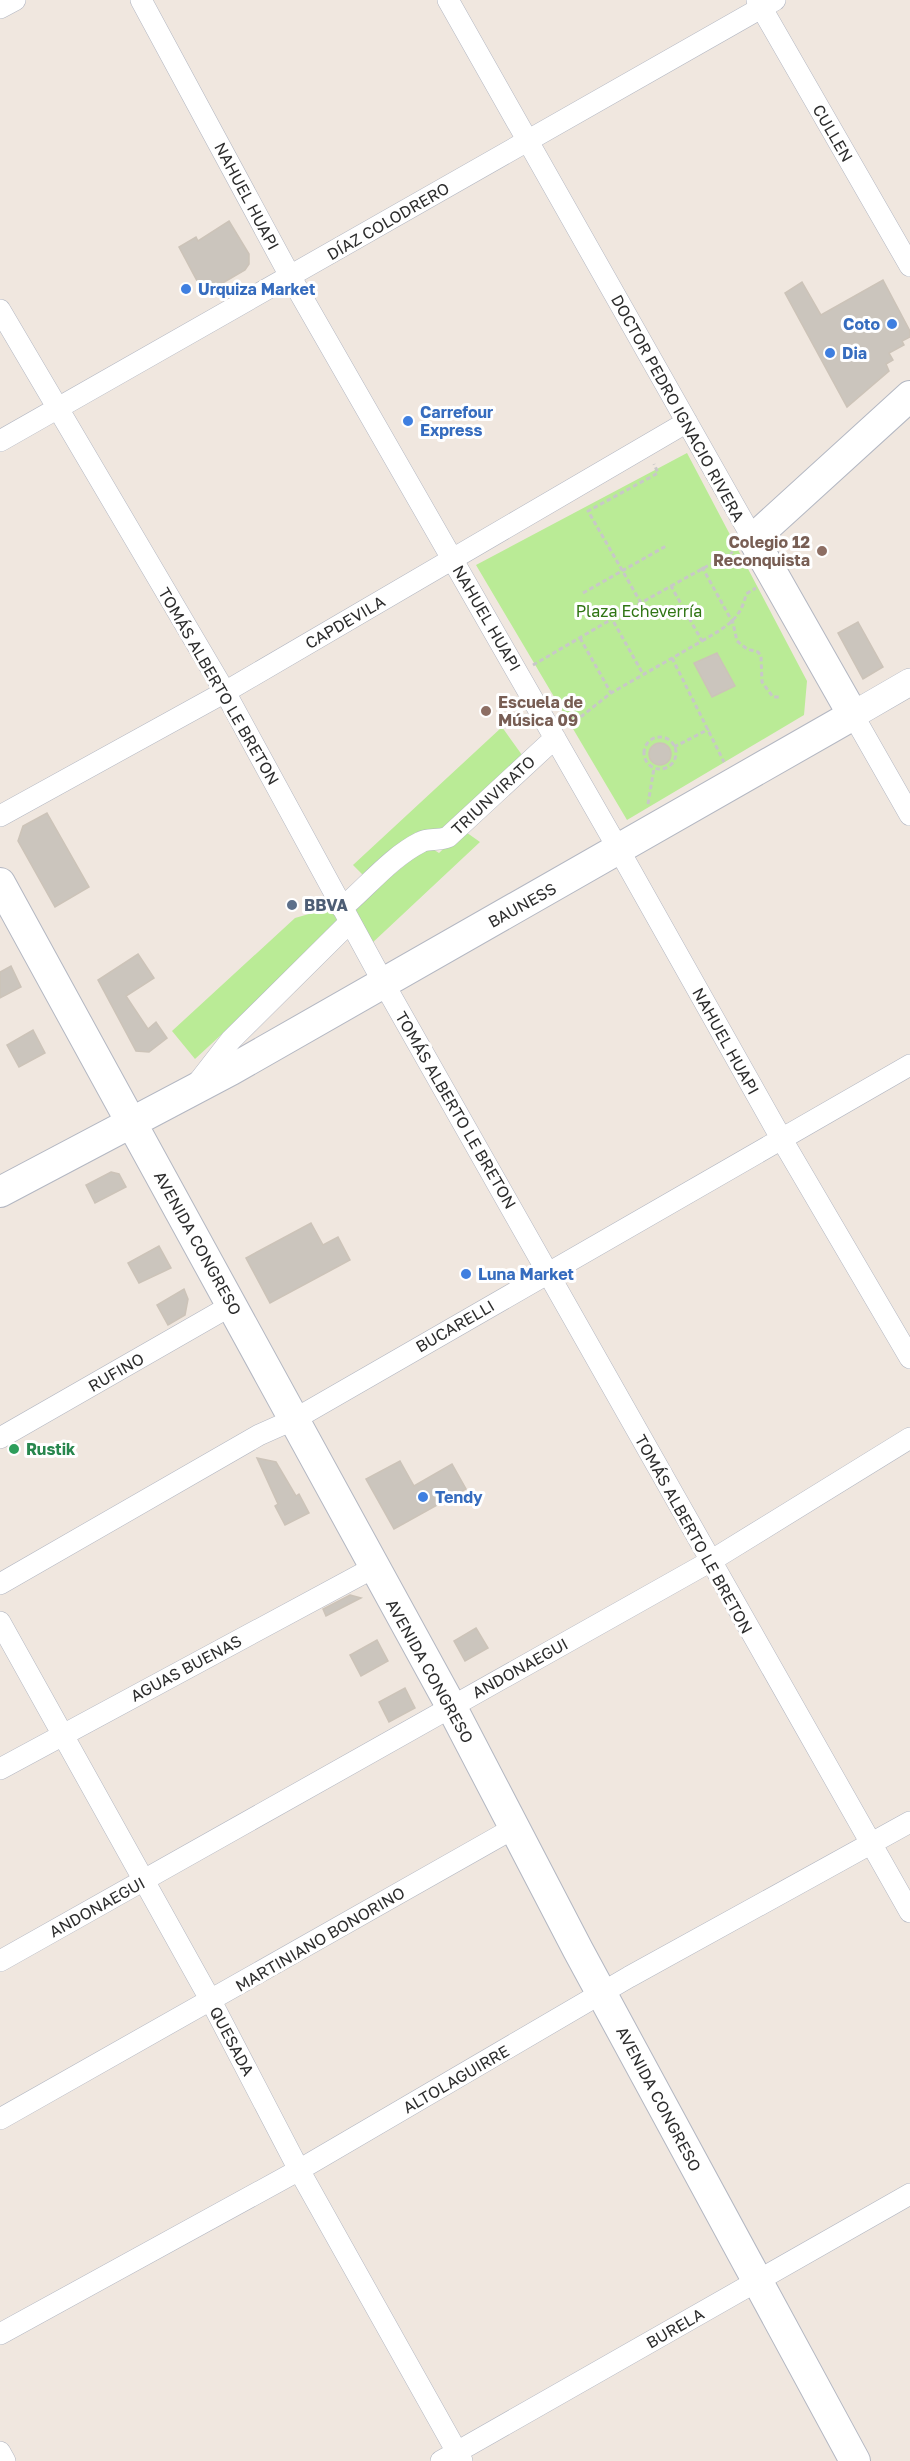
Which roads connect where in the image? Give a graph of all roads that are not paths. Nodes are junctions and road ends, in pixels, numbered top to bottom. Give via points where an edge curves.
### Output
1 (15, 0) edge
2 (141, 0) edge
3 (448, 0) edge
4 (765, 3) edge
5 (0, 8) edge
6 (528, 141) junction
7 (910, 266) edge
8 (290, 276) junction
9 (0, 310) edge
10 (910, 396) edge
11 (57, 410) junction
12 (687, 422) junction
13 (0, 441) edge
14 (745, 550) junction
15 (453, 559) junction
16 (910, 682) edge
17 (225, 692) junction
18 (853, 716) junction
19 (555, 738) junction
20 (910, 815) edge
21 (0, 816) edge
22 (619, 850) junction
23 (0, 883) edge
24 (346, 915) junction
25 (383, 982) junction
26 (910, 1065) edge
27 (192, 1090) junction
28 (130, 1122) junction
29 (781, 1138) junction
30 (0, 1192) edge
31 (548, 1272) junction
32 (232, 1305) junction
33 (910, 1358) edge
34 (295, 1419) junction
35 (0, 1438) edge
36 (910, 1438) edge
37 (709, 1562) junction
38 (373, 1568) junction
39 (0, 1584) edge
40 (0, 1622) edge
41 (451, 1706) junction
42 (62, 1734) junction
43 (0, 1769) edge
44 (910, 1822) edge
45 (514, 1828) junction
46 (872, 1844) junction
47 (143, 1881) junction
48 (910, 1912) edge
49 (0, 1961) edge
50 (602, 1995) junction
51 (211, 2001) junction
52 (0, 2119) edge
53 (299, 2170) junction
54 (910, 2194) edge
55 (758, 2281) junction
56 (0, 2334) edge
57 (0, 2452) edge
58 (453, 2458) edge
59 (5, 2461) edge
60 (855, 2461) edge

1 - 5 street
2 - 8 street, NAHUEL HUAPI
3 - 6 street, DOCTOR PEDRO IGNACIO RIVERA
4 - 6 street, DÍAZ COLODRERO
4 - 7 street, CULLEN
6 - 8 street, DÍAZ COLODRERO
6 - 12 street, DOCTOR PEDRO IGNACIO RIVERA
8 - 11 street, DÍAZ COLODRERO
8 - 15 street, NAHUEL HUAPI
9 - 11 street, TOMÁS ALBERTO LE BRETON
10 - 14 main road
11 - 13 street, DÍAZ COLODRERO
11 - 17 street, TOMÁS ALBERTO LE BRETON
12 - 14 street, DOCTOR PEDRO IGNACIO RIVERA
12 - 15 street, CAPDEVILA
14 - 18 main road, DOCTOR PEDRO IGNACIO RIVERA via 758,582
15 - 17 street, CAPDEVILA
15 - 19 street, NAHUEL HUAPI
16 - 18 street, BAUNESS
17 - 21 street, CAPDEVILA
17 - 24 street, TOMÁS ALBERTO LE BRETON
18 - 20 street, DOCTOR PEDRO IGNACIO RIVERA
18 - 22 main road, BAUNESS
19 - 22 street, NAHUEL HUAPI
19 - 24 street, TRIUNVIRATO via 448,837 423,840 403,854
22 - 25 main road, BAUNESS
22 - 29 street, NAHUEL HUAPI
23 - 28 main road, AVENIDA CONGRESO
24 - 25 street, TOMÁS ALBERTO LE BRETON
24 - 27 street, TRIUNVIRATO via 231,1040
25 - 27 main road, BAUNESS
25 - 31 street, TOMÁS ALBERTO LE BRETON
26 - 29 street, BUCARELLI
27 - 28 main road, BAUNESS
28 - 30 main road, BAUNESS
28 - 32 main road, AVENIDA CONGRESO
29 - 31 street, BUCARELLI
29 - 33 street, NAHUEL HUAPI
31 - 34 street, BUCARELLI
31 - 37 street, TOMÁS ALBERTO LE BRETON
32 - 34 main road, AVENIDA CONGRESO
32 - 35 street, RUFINO
34 - 38 main road, AVENIDA CONGRESO
34 - 39 street, BUCARELLI via 259,1435
36 - 37 street, ANDONAEGUI
37 - 41 street, ANDONAEGUI
37 - 46 street, TOMÁS ALBERTO LE BRETON
38 - 41 main road, AVENIDA CONGRESO
38 - 42 street, AGUAS BUENAS
40 - 42 street, QUESADA
41 - 45 main road, AVENIDA CONGRESO
41 - 47 street, ANDONAEGUI
42 - 43 street, AGUAS BUENAS
42 - 47 street, QUESADA
44 - 46 street, ALTOLAGUIRRE
45 - 50 main road, AVENIDA CONGRESO
45 - 51 street, MARTINIANO BONORINO
46 - 48 street, TOMÁS ALBERTO LE BRETON
46 - 50 street, ALTOLAGUIRRE
47 - 49 street, ANDONAEGUI
47 - 51 street, QUESADA
50 - 53 street, ALTOLAGUIRRE
50 - 55 main road, AVENIDA CONGRESO
51 - 52 street, MARTINIANO BONORINO
51 - 53 street, QUESADA
53 - 56 street, ALTOLAGUIRRE
53 - 58 street, QUESADA
54 - 55 street, BURELA
55 - 58 street, BURELA
55 - 60 main road, AVENIDA CONGRESO
57 - 59 street

